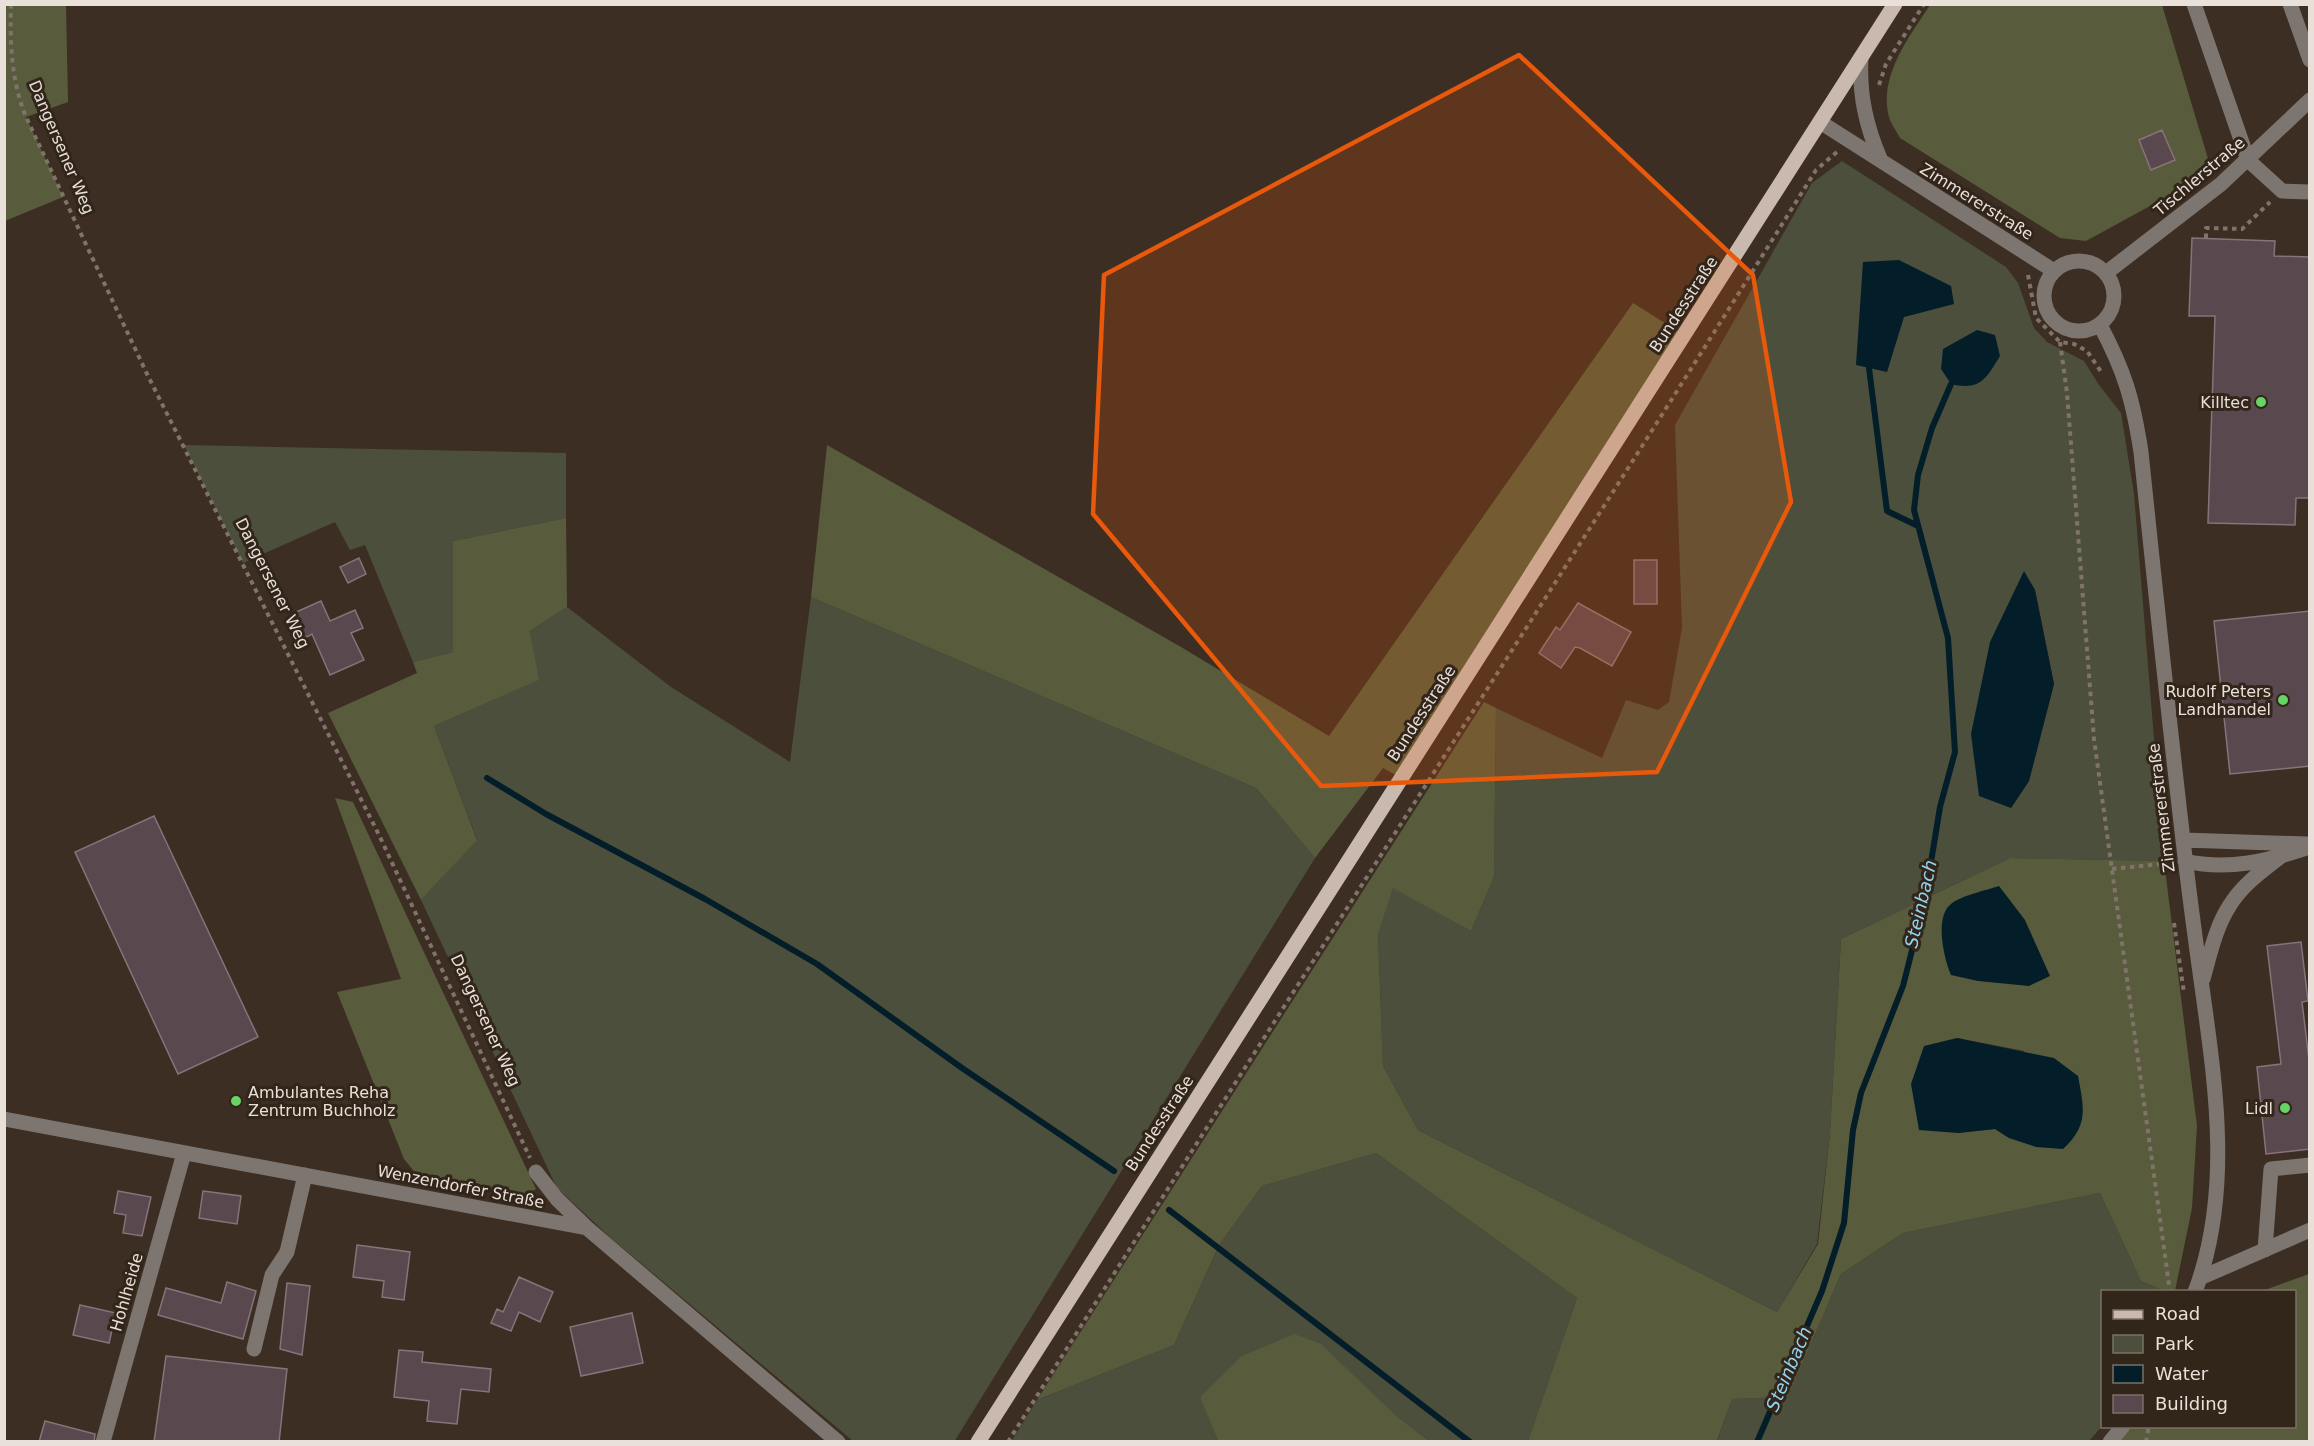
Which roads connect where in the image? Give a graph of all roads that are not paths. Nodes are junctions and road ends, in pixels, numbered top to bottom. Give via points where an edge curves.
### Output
1 (1895, 4) edge
2 (2194, 4) edge
3 (2290, 4) edge
4 (1861, 58) junction
5 (2310, 60) edge
6 (2310, 100) edge
7 (1820, 122) junction
8 (2248, 160) junction
9 (1881, 161) junction
10 (2310, 192) edge
11 (2054, 271) junction
12 (2106, 273) junction
13 (2100, 325) junction
14 (2183, 840) junction
15 (2310, 846) edge
16 (2280, 857) junction
17 (2186, 861) junction
18 (2201, 984) junction
19 (4, 1119) edge
20 (184, 1153) junction
21 (534, 1165) road end
22 (2310, 1165) edge
23 (305, 1175) junction
24 (587, 1228) junction
25 (2310, 1230) edge
26 (2265, 1250) junction
27 (2198, 1285) edge
28 (254, 1349) dead end
29 (2121, 1428) edge
30 (103, 1442) edge
31 (838, 1442) edge
32 (978, 1442) edge
33 (2110, 1442) edge

1 - 4 main road, Bundesstraße
2 - 8 street
3 - 5 street
4 - 7 main road, Bundesstraße
4 - 9 street via 1859,89 1864,115
6 - 8 street, Tischlerstraße
7 - 9 street, Zimmererstraße
7 - 32 main road, Bundesstraße
8 - 10 street via 2282,191
8 - 12 street, Tischlerstraße
9 - 11 street, Zimmererstraße
11 - 12 street via 2081,260 2096,264
11 - 13 street via 2043,296 2052,320 2075,332
12 - 13 street via 2115,300
13 - 14 street, Zimmererstraße via 2119,360 2133,399 2140,441
14 - 15 street
14 - 17 street, Zimmererstraße
15 - 16 street
16 - 17 street via 2209,867
16 - 18 street via 2249,882 2229,905
17 - 18 street, Zimmererstraße
18 - 27 street, Zimmererstraße via 2214,1076 2218,1154 2210,1241
19 - 20 street, Wenzendorfer Straße
20 - 23 street, Wenzendorfer Straße
20 - 30 street, Hohlheide
21 - 24 street via 557,1199
22 - 26 street via 2271,1169
23 - 24 street, Wenzendorfer Straße
23 - 28 street via 287,1252 272,1275
24 - 31 street, Wenzendorfer Straße
25 - 26 street
26 - 27 street
29 - 33 street

